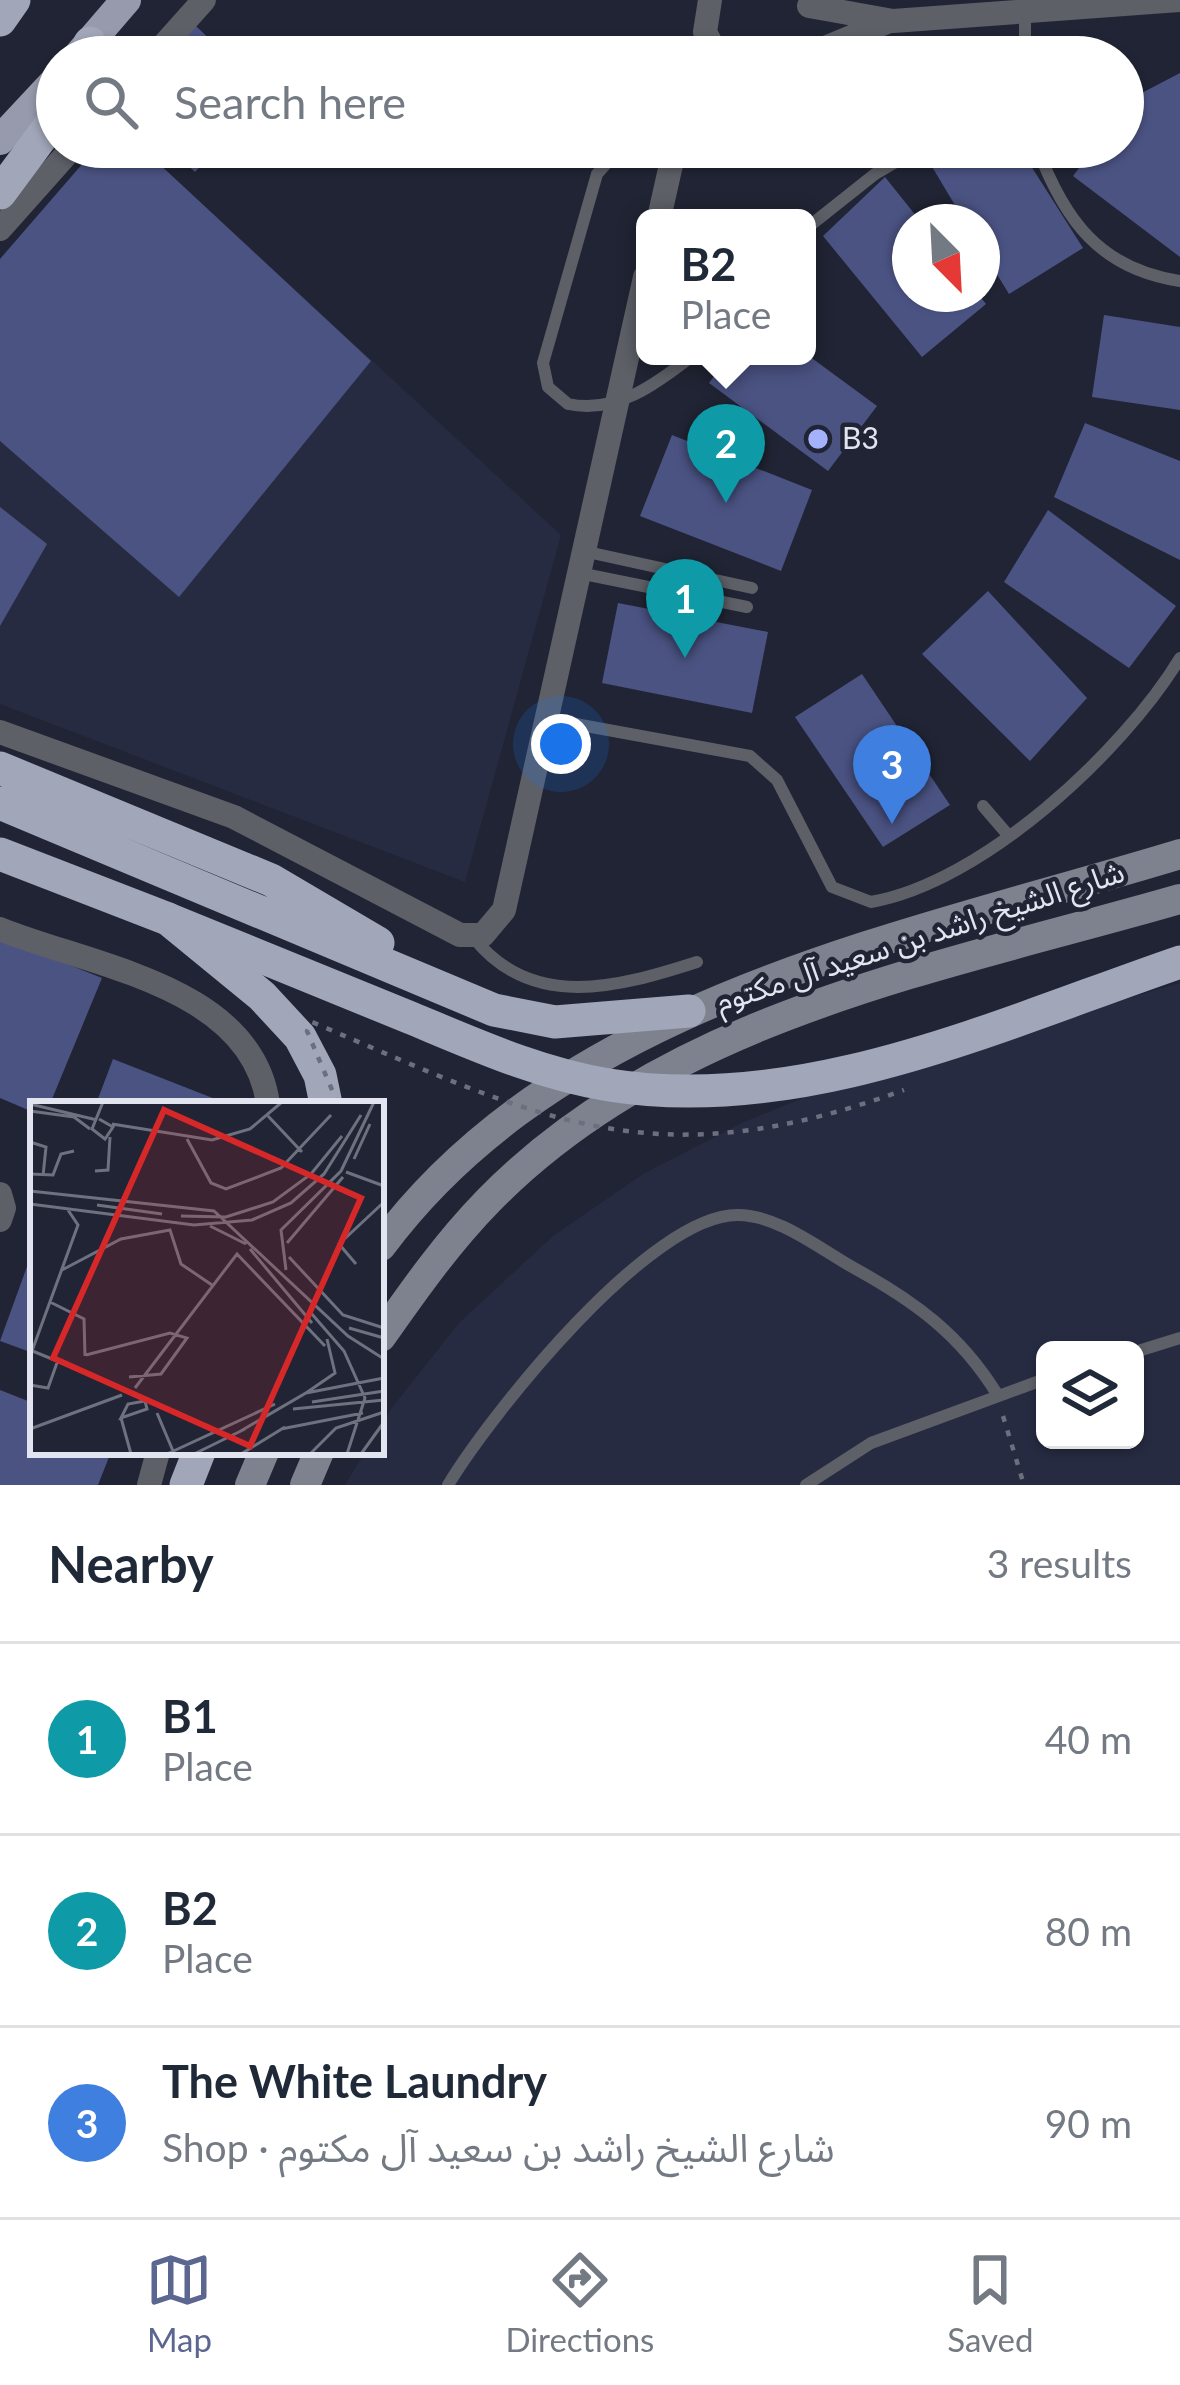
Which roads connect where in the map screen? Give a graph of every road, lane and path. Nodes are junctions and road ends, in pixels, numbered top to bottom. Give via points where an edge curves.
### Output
1 (18, 0) edge
2 (126, 0) edge
3 (204, 0) edge
4 (710, 0) edge
5 (1180, 0) edge
6 (1153, 1) edge
7 (808, 3) edge
8 (1025, 12) junction
9 (893, 21) junction
10 (0, 23) edge
11 (706, 32) junction
12 (97, 36) edge
13 (172, 36) edge
14 (704, 36) edge
15 (708, 36) edge
16 (809, 36) edge
17 (855, 36) edge
18 (1025, 36) edge
19 (36, 101) edge
20 (0, 140) edge
21 (36, 144) edge
22 (54, 168) edge
23 (603, 168) edge
24 (670, 168) edge
25 (884, 168) edge
26 (1046, 168) edge
27 (0, 193) edge
28 (661, 209) edge
29 (816, 222) edge
30 (0, 229) edge
31 (1180, 281) edge
32 (636, 315) edge
33 (678, 365) edge
34 (615, 404) junction
35 (581, 562) junction
36 (752, 588) dead end
37 (748, 607) dead end
38 (1180, 658) edge
39 (548, 719) junction
40 (0, 732) edge
41 (0, 768) edge
42 (120, 772) junction
43 (0, 803) edge
44 (983, 806) dead end
45 (105, 811) junction
46 (1008, 835) junction
47 (1180, 854) edge
48 (0, 858) edge
49 (1180, 899) edge
50 (168, 919) junction
51 (0, 929) edge
52 (472, 937) junction
53 (697, 962) dead end
54 (1180, 962) edge
55 (439, 985) junction
56 (689, 1011) junction
57 (267, 1101) edge
58 (325, 1101) edge
59 (0, 1194) edge
60 (0, 1220) edge
61 (384, 1242) edge
62 (384, 1333) edge
63 (1180, 1338) edge
64 (1144, 1349) edge
65 (1036, 1382) edge
66 (997, 1394) junction
67 (157, 1455) edge
68 (198, 1455) edge
69 (263, 1455) edge
70 (319, 1455) edge
71 (149, 1485) edge
72 (186, 1485) edge
73 (250, 1485) edge
74 (305, 1485) edge
75 (448, 1485) edge
76 (806, 1485) edge
77 (1024, 1485) edge

1 - 10 highway
2 - 12 main road
3 - 13 street
4 - 11 street
5 - 6 street
6 - 8 street
7 - 9 street
7 - 16 street
8 - 9 street
8 - 18 lane
9 - 17 street
11 - 14 street
11 - 15 street
19 - 20 main road
21 - 27 highway
22 - 30 street
23 - 34 lane via 543,363 548,387 568,404
24 - 28 street
25 - 29 lane
26 - 31 lane via 1097,250 1136,272
32 - 34 street
33 - 34 lane
34 - 35 street
35 - 36 lane
35 - 37 lane
35 - 39 street
38 - 46 lane via 1109,747
39 - 46 lane via 750,756 783,790 824,876 857,901 912,890
39 - 52 street via 504,910 493,929
40 - 42 street
41 - 45 highway
42 - 45 street
42 - 52 street via 286,840
43 - 55 highway
44 - 46 lane
45 - 55 highway via 271,880
47 - 56 main road, شارع الشيخ راشد بن سعيد آل مكتوم
48 - 50 highway
49 - 62 main road, شارع الشيخ راشد بن سعيد آل مكتوم via 822,1003 630,1089 489,1200
50 - 54 highway, bridge via 514,1060 656,1090 801,1082
50 - 58 highway, bridge via 300,1037
51 - 57 street via 187,995 222,1019 250,1053
52 - 53 lane via 505,969 564,987 617,987
55 - 56 highway via 494,1010 555,1022
56 - 61 main road, شارع الشيخ راشد بن سعيد آل مكتوم via 542,1094 436,1181
59 - 60 street
63 - 64 lane
65 - 66 lane
66 - 75 lane via 957,1339 904,1296 780,1227 735,1214 691,1230 568,1330 513,1390
66 - 76 lane via 871,1443
66 - 77 path
67 - 71 street
68 - 72 highway
69 - 73 main road
70 - 74 main road

